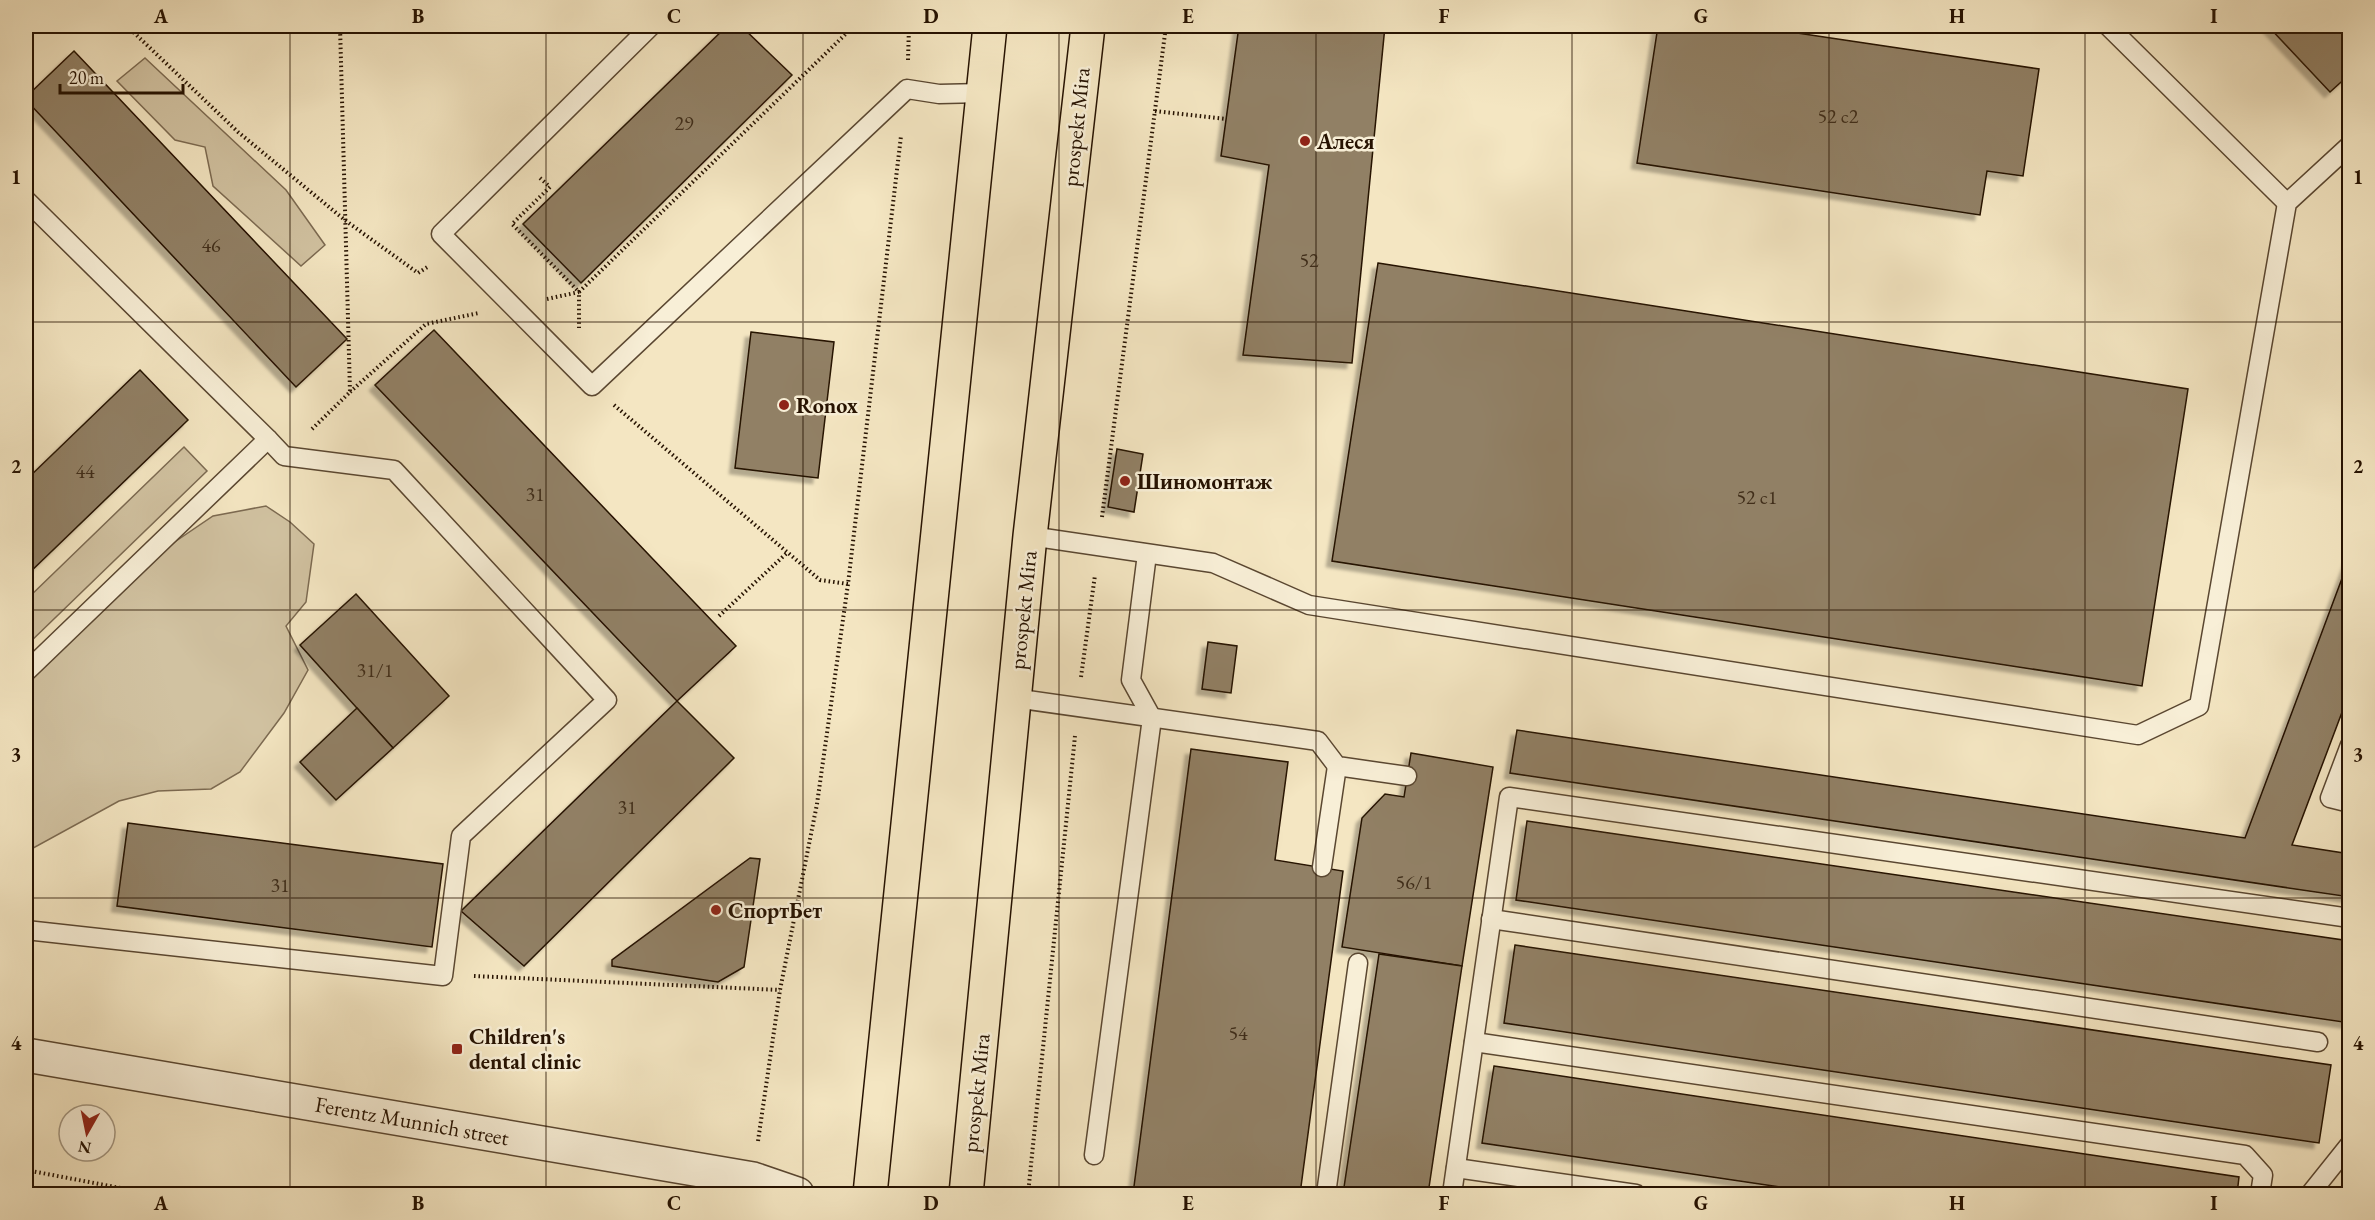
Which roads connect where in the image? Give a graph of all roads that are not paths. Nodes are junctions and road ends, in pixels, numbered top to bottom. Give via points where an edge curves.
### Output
1 (651, 26) edge
2 (990, 26) edge
3 (1088, 26) edge
4 (2108, 26) edge
5 (983, 93) junction
6 (2349, 145) edge
7 (26, 200) edge
8 (2286, 203) junction
9 (268, 439) junction
10 (1030, 537) junction
11 (1147, 554) junction
12 (26, 672) edge
13 (1014, 698) junction
14 (1152, 718) junction
15 (2349, 745) edge
16 (1337, 766) junction
17 (1407, 776) dead end
18 (2349, 803) edge
19 (1322, 867) dead end
20 (2349, 918) edge
21 (1491, 919) junction
22 (26, 930) edge
23 (1358, 963) dead end
24 (1474, 1042) junction
25 (2318, 1042) dead end
26 (26, 1055) edge
27 (2349, 1144) edge
28 (1094, 1155) dead end
29 (1456, 1168) junction
30 (797, 1194) edge
31 (870, 1194) edge
32 (966, 1194) edge
33 (1326, 1194) edge
34 (1452, 1194) edge
35 (1636, 1194) edge
36 (2260, 1194) edge
37 (2310, 1194) edge

1 - 5 lane via 441,234 592,386 907,88 939,94
2 - 5 main road
3 - 10 main road, prospekt Mira
4 - 8 lane
5 - 31 main road
6 - 8 lane
7 - 9 lane
8 - 11 lane via 2199,706 2138,735 1309,605 1213,563
9 - 12 lane
9 - 22 lane via 284,456 393,470 607,700 462,836 443,976
10 - 11 lane
10 - 13 main road, prospekt Mira
11 - 14 lane via 1131,680
13 - 14 lane
13 - 32 main road, prospekt Mira
14 - 16 lane via 1318,741
14 - 28 lane
15 - 18 lane via 2330,798
16 - 17 lane
16 - 19 lane
20 - 21 lane via 1509,796
21 - 24 lane
21 - 25 lane
23 - 33 lane
24 - 29 lane
24 - 36 lane via 2245,1155 2263,1175
26 - 30 street, Ferentz Munnich street via 753,1179
27 - 37 lane
29 - 34 lane
29 - 35 lane

